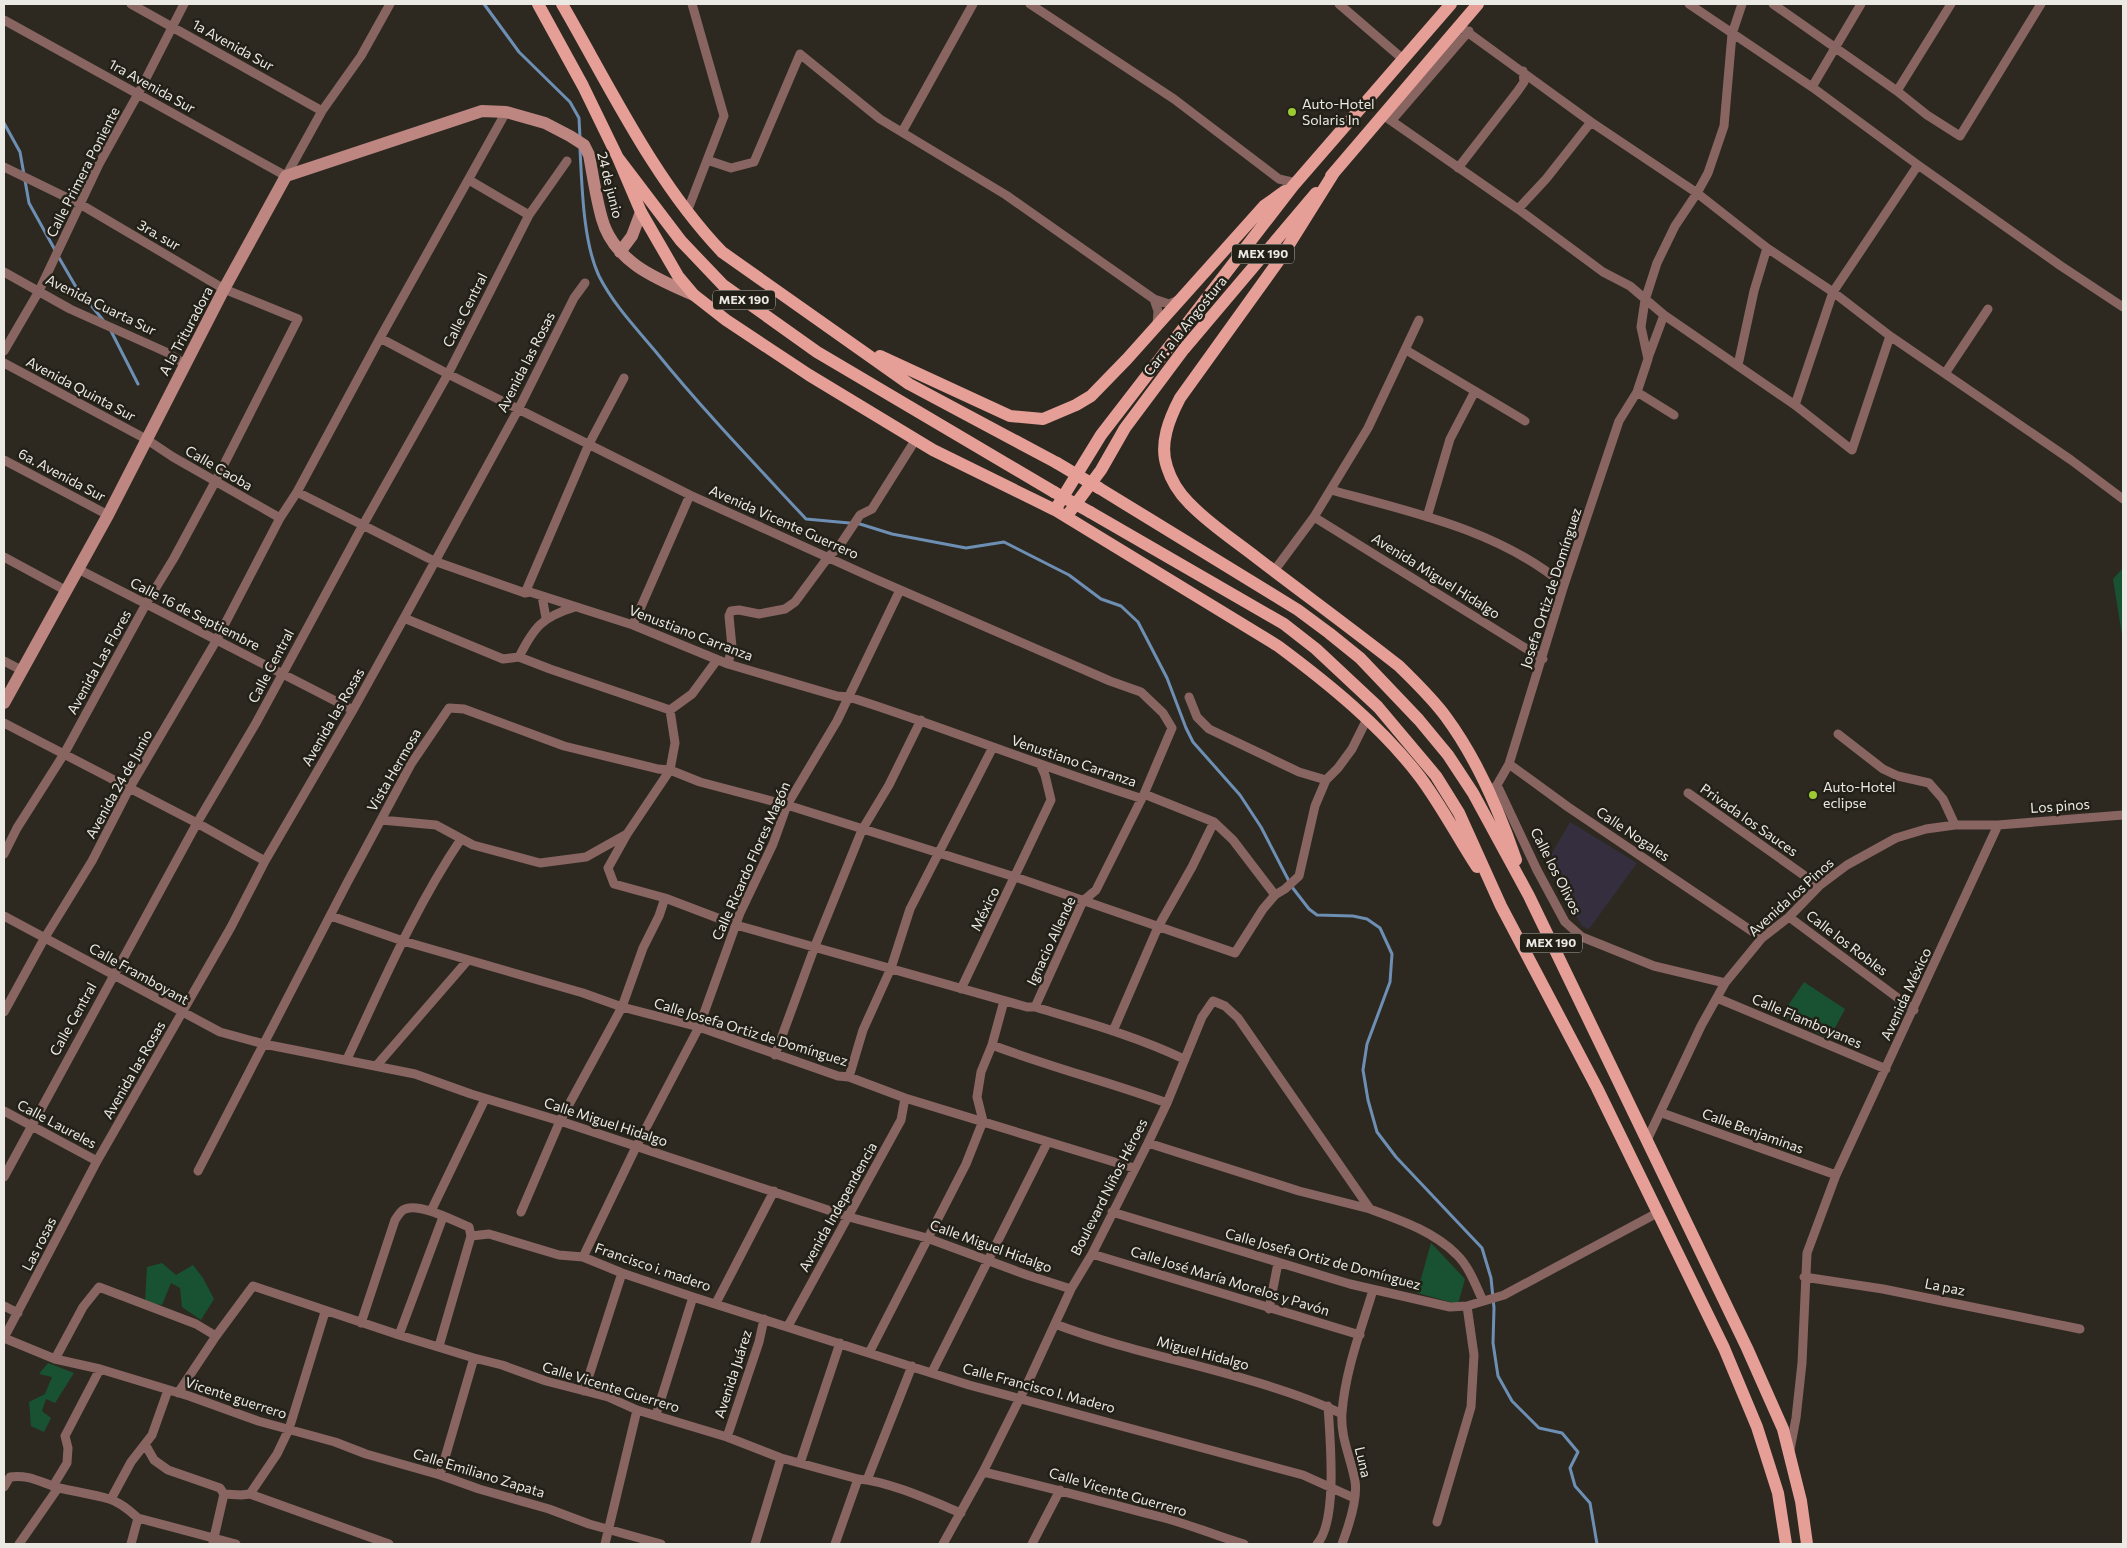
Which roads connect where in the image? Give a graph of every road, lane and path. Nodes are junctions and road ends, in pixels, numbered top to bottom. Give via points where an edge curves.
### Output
1 (131, 4) edge
2 (184, 4) edge
3 (390, 4) edge
4 (538, 4) edge
5 (562, 4) edge
6 (692, 4) edge
7 (973, 4) edge
8 (1030, 4) edge
9 (1339, 4) edge
10 (1451, 4) edge
11 (1478, 4) edge
12 (1689, 4) edge
13 (1742, 4) edge
14 (1773, 4) edge
15 (1861, 4) edge
16 (1951, 4) edge
17 (2041, 4) edge
18 (4, 20) edge
19 (172, 27) junction
20 (1464, 28) junction
21 (1732, 34) junction
22 (1835, 47) junction
23 (1404, 60) junction
24 (1523, 70) junction
25 (1812, 87) junction
26 (1897, 91) junction
27 (138, 94) junction
28 (322, 111) junction
29 (506, 112) junction
30 (1387, 118) junction
31 (1591, 122) junction
32 (902, 132) junction
33 (618, 158) junction
34 (707, 160) junction
35 (567, 162) dead end
36 (1918, 165) junction
37 (4, 167) edge
38 (1458, 168) junction
39 (1335, 171) junction
40 (286, 176) junction
41 (469, 180) junction
42 (1294, 185) junction
43 (1697, 193) junction
44 (80, 204) junction
45 (1518, 209) junction
46 (641, 212) junction
47 (687, 212) junction
48 (529, 215) junction
49 (1768, 248) junction
50 (620, 252) junction
51 (4, 272) edge
52 (585, 283) dead end
53 (224, 289) junction
54 (39, 291) junction
55 (1833, 292) junction
56 (694, 295) junction
57 (1154, 299) junction
58 (1181, 299) junction
59 (1645, 300) junction
60 (2123, 307) edge
61 (1988, 308) dead end
62 (1664, 315) junction
63 (298, 319) joint
64 (1419, 320) dead end
65 (1158, 326) junction
66 (1890, 336) junction
67 (380, 338) junction
68 (855, 346) junction
69 (1406, 350) junction
70 (4, 351) edge
71 (1648, 358) junction
72 (4, 363) edge
73 (185, 364) junction
74 (1738, 365) junction
75 (1946, 372) junction
76 (448, 374) junction
77 (624, 378) dead end
78 (1475, 391) junction
79 (1637, 392) junction
80 (1794, 405) junction
81 (519, 408) junction
82 (1674, 415) dead end
83 (1525, 421) dead end
84 (146, 439) junction
85 (916, 439) junction
86 (590, 444) junction
87 (4, 460) edge
88 (215, 482) junction
89 (1331, 490) junction
90 (297, 492) junction
91 (690, 495) junction
92 (2123, 499) edge
93 (1054, 510) junction
94 (108, 514) junction
95 (1066, 517) junction
96 (1427, 517) junction
97 (280, 518) junction
98 (1314, 518) junction
99 (363, 525) junction
100 (829, 556) junction
101 (4, 557) edge
102 (434, 561) junction
103 (78, 569) junction
104 (1274, 571) junction
105 (1564, 585) junction
106 (65, 590) junction
107 (900, 590) junction
108 (525, 593) junction
109 (542, 596) junction
110 (146, 604) junction
111 (575, 607) junction
112 (404, 618) junction
113 (546, 618) junction
114 (634, 625) junction
115 (216, 641) junction
116 (519, 656) junction
117 (1542, 659) junction
118 (717, 660) junction
119 (4, 661) edge
120 (728, 664) junction
121 (21, 670) junction
122 (283, 674) junction
123 (849, 697) junction
124 (1189, 697) dead end
125 (4, 703) edge
126 (353, 710) junction
127 (670, 710) junction
128 (1367, 719) junction
129 (921, 720) junction
130 (4, 723) edge
131 (1172, 728) joint
132 (1838, 734) dead end
133 (993, 747) junction
134 (64, 754) junction
135 (1040, 764) junction
136 (1509, 764) junction
137 (670, 770) junction
138 (1326, 780) junction
139 (129, 789) junction
140 (1493, 789) junction
141 (1688, 793) dead end
142 (1142, 796) junction
143 (787, 805) junction
144 (2123, 816) edge
145 (381, 820) junction
146 (1214, 822) junction
147 (197, 823) junction
148 (1954, 825) junction
149 (1998, 825) junction
150 (862, 830) junction
151 (627, 834) junction
152 (461, 839) junction
153 (4, 854) edge
154 (939, 854) junction
155 (265, 861) junction
156 (1015, 877) junction
157 (1819, 886) junction
158 (1275, 895) junction
159 (1529, 896) junction
160 (666, 898) junction
161 (1083, 900) junction
162 (1501, 906) junction
163 (4, 916) edge
164 (331, 916) junction
165 (1789, 917) junction
166 (736, 925) junction
167 (1158, 927) junction
168 (1762, 938) junction
169 (44, 939) junction
170 (403, 941) junction
171 (815, 946) junction
172 (468, 960) junction
173 (892, 968) junction
174 (113, 975) junction
175 (1726, 983) junction
176 (961, 989) junction
177 (1717, 998) junction
178 (1004, 1000) junction
179 (1035, 1007) junction
180 (622, 1008) junction
181 (1914, 1010) junction
182 (4, 1012) edge
183 (182, 1013) junction
184 (699, 1028) junction
185 (1114, 1031) junction
186 (264, 1044) junction
187 (992, 1045) junction
188 (775, 1055) junction
189 (347, 1059) junction
190 (1184, 1059) junction
191 (377, 1065) junction
192 (1886, 1069) junction
193 (849, 1077) junction
194 (485, 1098) junction
195 (905, 1098) junction
196 (1167, 1103) junction
197 (4, 1111) edge
198 (1662, 1113) junction
199 (560, 1121) junction
200 (983, 1121) junction
201 (31, 1125) junction
202 (1647, 1140) junction
203 (1047, 1143) junction
204 (1148, 1143) junction
205 (636, 1147) junction
206 (97, 1161) junction
207 (1134, 1168) junction
208 (198, 1172) dead end
209 (1836, 1175) junction
210 (4, 1177) edge
211 (774, 1191) junction
212 (1370, 1209) junction
213 (431, 1211) junction
214 (521, 1212) dead end
215 (1112, 1212) junction
216 (1659, 1212) junction
217 (443, 1217) junction
218 (848, 1217) junction
219 (470, 1231) junction
220 (927, 1238) junction
221 (1092, 1254) junction
222 (583, 1257) junction
223 (988, 1261) junction
224 (1278, 1263) junction
225 (622, 1273) junction
226 (1804, 1277) junction
227 (1071, 1288) junction
228 (1373, 1290) junction
229 (693, 1297) junction
230 (1487, 1300) junction
231 (716, 1303) junction
232 (4, 1306) edge
233 (1467, 1306) junction
234 (1269, 1308) junction
235 (325, 1312) junction
236 (18, 1313) junction
237 (764, 1319) junction
238 (361, 1324) junction
239 (1056, 1324) junction
240 (788, 1326) junction
241 (2080, 1329) dead end
242 (1360, 1334) junction
243 (399, 1335) junction
244 (216, 1336) junction
245 (4, 1338) edge
246 (840, 1343) junction
247 (439, 1346) junction
248 (869, 1353) junction
249 (474, 1358) junction
250 (55, 1360) junction
251 (912, 1366) junction
252 (100, 1370) junction
253 (932, 1372) junction
254 (168, 1390) junction
255 (584, 1392) junction
256 (178, 1393) junction
257 (1019, 1400) junction
258 (1328, 1406) junction
259 (637, 1410) junction
260 (1342, 1414) junction
261 (656, 1415) junction
262 (289, 1430) junction
263 (726, 1437) junction
264 (145, 1444) junction
265 (1789, 1453) junction
266 (781, 1458) junction
267 (800, 1463) junction
268 (983, 1472) junction
269 (440, 1475) junction
270 (862, 1480) junction
271 (4, 1486) edge
272 (1330, 1486) junction
273 (55, 1487) junction
274 (1060, 1490) junction
275 (224, 1494) junction
276 (250, 1494) junction
277 (1354, 1498) junction
278 (110, 1499) junction
279 (961, 1513) junction
280 (138, 1518) junction
281 (1437, 1522) dead end
282 (610, 1530) junction
283 (214, 1542) edge
284 (18, 1544) edge
285 (131, 1544) edge
286 (236, 1544) edge
287 (389, 1544) edge
288 (605, 1544) edge
289 (662, 1544) edge
290 (755, 1544) edge
291 (835, 1544) edge
292 (943, 1544) edge
293 (1032, 1544) edge
294 (1244, 1544) edge
295 (1316, 1544) edge
296 (1342, 1544) edge
297 (1786, 1544) edge
298 (1808, 1544) edge

1 - 19 street, 1a Avenida Sur
2 - 19 street, Calle Primera Poniente
3 - 28 street via 361,56
4 - 33 main road, MEX 190
5 - 47 main road, MEX 190 via 646,149
6 - 34 street via 724,116
7 - 32 street
8 - 42 street via 1174,99 1279,178
9 - 23 street
10 - 23 main road, Carr. a la Angostura / MEX 190
11 - 20 main road, Carr. a la Angostura / MEX 190
12 - 21 street
13 - 21 street
14 - 22 street
15 - 22 street
16 - 26 street
17 - 26 street via 1960,136
18 - 27 street, 1ra Avenida Sur
19 - 27 street, Calle Primera Poniente
19 - 28 street, 1a Avenida Sur
20 - 24 street
20 - 30 main road, Carr. a la Angostura / MEX 190
21 - 25 street
21 - 43 street via 1724,126 1708,173
22 - 25 street
22 - 26 street
23 - 42 main road, Carr. a la Angostura / MEX 190
24 - 31 street
24 - 38 street via 1524,82
25 - 36 street
27 - 40 street, 1ra Avenida Sur
27 - 44 street, Calle Primera Poniente
28 - 40 street
29 - 40 street via 482,111
29 - 41 street, Avenida 24 de Junio
29 - 50 street, 24 de junio via 545,123 584,146 589,155 602,220
30 - 38 street
30 - 39 main road, Carr. a la Angostura / MEX 190
31 - 43 street
31 - 45 street
32 - 34 street via 880,119 800,54 754,162 732,168
32 - 57 street via 1006,195
33 - 46 main road
33 - 162 main road, MEX 190, bridge via 681,241 723,285 817,352 1284,624 1316,649 1378,707 1436,776 1459,813
34 - 47 street
35 - 48 street, Calle Central
36 - 55 street
36 - 60 street
37 - 44 street, 3ra. sur
38 - 45 street
39 - 95 main road, Carr. a la Angostura / MEX 190 via 1184,349 1125,428 1101,470
39 - 104 main road via 1280,259 1180,398 1165,436 1167,467 1188,503
40 - 53 street, A la Trituradora
41 - 48 street
41 - 67 street, Avenida 24 de Junio
42 - 58 main road via 1264,206
42 - 93 main road, Carr. a la Angostura / MEX 190 via 1101,436
43 - 49 street
43 - 59 street via 1674,226
44 - 53 street, 3ra. sur
44 - 54 street, Calle Primera Poniente
45 - 59 street via 1603,272 1630,286
46 - 50 street, 24 de junio via 632,236
46 - 56 main road via 673,269
47 - 68 main road, MEX 190 via 722,252
48 - 76 street, Calle Central
49 - 55 street
49 - 74 street via 1754,291
50 - 56 street, 24 de junio via 661,280
51 - 54 street, Avenida Cuarta Sur
52 - 81 street, Avenida las Rosas via 574,298
53 - 63 street, 3ra. sur
53 - 73 street, A la Trituradora
54 - 70 street, Calle Primera Poniente
54 - 73 street, Avenida Cuarta Sur
55 - 66 street
55 - 80 street
56 - 85 main road via 809,375
57 - 58 street via 1169,304
57 - 65 street
58 - 65 main road
59 - 62 street
59 - 71 street via 1641,327
61 - 75 street
62 - 71 street, Josefa Ortiz de Domínguez
62 - 74 street
63 - 88 street, Avenida Las Flores
64 - 69 street
65 - 68 main road via 1091,396 1043,419 1010,416
66 - 75 street
66 - 80 street via 1852,450
67 - 76 street, Avenida Vicente Guerrero
67 - 90 street, Avenida 24 de Junio
68 - 159 main road, MEX 190, bridge via 909,384 1057,463 1298,610 1360,658 1448,755 1473,793
69 - 78 street
69 - 89 street via 1368,428
71 - 79 street, Josefa Ortiz de Domínguez
72 - 84 street, Avenida Quinta Sur
73 - 84 street, A la Trituradora
74 - 80 street
75 - 92 street
76 - 81 street, Avenida Vicente Guerrero
76 - 99 street, Calle Central
77 - 86 street
78 - 83 street
78 - 96 street via 1450,439
79 - 82 street
79 - 105 street, Josefa Ortiz de Domínguez via 1619,421
81 - 86 street, Avenida Vicente Guerrero
81 - 102 street, Avenida las Rosas
84 - 88 street, Calle Caoba
84 - 94 street, A la Trituradora
85 - 93 main road
85 - 100 street via 872,509 860,516
86 - 91 street, Avenida Vicente Guerrero
86 - 108 street
87 - 94 street, 6a. Avenida Sur
88 - 97 street, Calle Caoba
88 - 110 street, Avenida Las Flores
89 - 96 street
89 - 98 street
90 - 97 street, Avenida 24 de Junio
90 - 99 street, Venustiano Carranza
91 - 100 street, Avenida Vicente Guerrero
91 - 114 street
93 - 95 main road
94 - 103 street, A la Trituradora
95 - 128 main road via 1278,646
96 - 105 street via 1486,538 1530,559
97 - 115 street, Avenida 24 de Junio
98 - 104 street
98 - 117 street, Avenida Miguel Hidalgo
99 - 102 street, Venustiano Carranza
99 - 122 street, Calle Central
100 - 107 street, Avenida Vicente Guerrero
100 - 120 street via 795,602 785,609 759,614 731,611 732,647
101 - 106 street
102 - 108 street, Venustiano Carranza
102 - 112 street, Avenida las Rosas
103 - 106 street, A la Trituradora
103 - 110 street, Calle 16 de Septiembre
104 - 140 main road via 1399,666 1445,716
105 - 117 street, Josefa Ortiz de Domínguez
106 - 121 street, A la Trituradora
107 - 123 street, Calle Ricardo Flores Magón
107 - 131 street, Avenida Vicente Guerrero via 1141,692 1163,713
108 - 109 street, Venustiano Carranza
109 - 111 street, Venustiano Carranza
109 - 113 street
110 - 115 street, Calle 16 de Septiembre
110 - 134 street, Avenida Las Flores
111 - 113 street
111 - 114 street, Venustiano Carranza
112 - 116 street via 503,658
112 - 126 street, Avenida las Rosas
113 - 116 street via 531,633
114 - 118 street, Venustiano Carranza
115 - 122 street, Calle 16 de Septiembre
115 - 139 street, Avenida 24 de Junio
116 - 127 street
117 - 136 street, Josefa Ortiz de Domínguez
118 - 120 street, Venustiano Carranza
118 - 127 street via 692,694
119 - 121 street
120 - 123 street, Venustiano Carranza
121 - 125 street, A la Trituradora
122 - 126 street, Calle 16 de Septiembre
122 - 147 street, Calle Central
123 - 129 street, Venustiano Carranza
123 - 143 street, Calle Ricardo Flores Magón
124 - 138 street via 1198,717 1209,729 1300,772
126 - 155 street, Avenida las Rosas
127 - 137 street via 674,742
128 - 138 street via 1352,749
128 - 162 main road via 1421,778
129 - 133 street, Venustiano Carranza
129 - 150 street via 889,785
130 - 134 street
131 - 142 street, Ignacio Allende
132 - 148 street via 1884,769 1898,776 1929,783 1943,798
133 - 135 street, Venustiano Carranza
133 - 154 street
134 - 139 street
134 - 153 street, Avenida Las Flores
135 - 142 street, Venustiano Carranza
135 - 156 street, México via 1051,800
136 - 140 street
136 - 168 street, Calle Nogales
137 - 143 street via 700,782
137 - 145 street, Vista Hermosa via 564,746 464,709 449,708 411,764
137 - 151 street
138 - 158 street via 1315,806 1299,876
139 - 147 street
139 - 169 street, Avenida 24 de Junio via 92,861
140 - 159 main road
140 - 175 street, Calle los Olivos via 1565,922 1582,937 1654,966
141 - 157 street, Privada los Sauces
142 - 146 street, Venustiano Carranza
142 - 161 street, Ignacio Allende via 1096,890
143 - 150 street
143 - 166 street, Calle Ricardo Flores Magón
144 - 149 street, Los pinos
145 - 152 street via 436,825
145 - 164 street, Vista Hermosa
146 - 158 street via 1233,840
146 - 167 street
147 - 155 street
147 - 174 street, Calle Central
148 - 149 street, Avenida los Pinos
148 - 157 street, Avenida los Pinos via 1896,838 1866,853
149 - 181 street, Avenida México
150 - 154 street
150 - 171 street
151 - 152 street via 586,857 540,864
151 - 160 street via 608,868 614,884
152 - 170 street
154 - 156 street
154 - 173 street via 910,910
155 - 183 street, Avenida las Rosas
156 - 161 street
156 - 176 street, México
157 - 165 street, Avenida los Pinos
158 - 167 street via 1235,953
159 - 202 main road, MEX 190
160 - 166 street
160 - 180 street via 643,948
161 - 167 street
161 - 179 street, Ignacio Allende
162 - 216 main road, MEX 190 via 1598,1088
163 - 169 street, Calle Framboyant
164 - 170 street, Calle Josefa Ortiz de Domínguez
164 - 186 street, Vista Hermosa
165 - 168 street, Avenida los Pinos
165 - 181 street, Calle los Robles
166 - 171 street
166 - 184 street, Calle Ricardo Flores Magón
167 - 185 street
168 - 175 street, Avenida los Pinos
169 - 174 street, Calle Framboyant
169 - 182 street
170 - 172 street, Calle Josefa Ortiz de Domínguez
170 - 189 street
171 - 173 street
171 - 188 street
172 - 180 street, Calle Josefa Ortiz de Domínguez via 583,993
172 - 191 street
173 - 176 street
173 - 193 street via 863,1030
174 - 183 street, Calle Framboyant
174 - 201 street, Calle Central
175 - 177 street, Avenida los Pinos
176 - 178 street
177 - 192 street, Calle Flamboyanes
177 - 198 street, Avenida los Pinos
178 - 179 street
178 - 187 street
179 - 185 street
180 - 184 street, Calle Josefa Ortiz de Domínguez
180 - 199 street
181 - 192 street, Avenida México
183 - 186 street, Calle Framboyant via 220,1032
183 - 206 street, Avenida las Rosas
184 - 188 street, Calle Josefa Ortiz de Domínguez
184 - 205 street, Calle Ricardo Flores Magón
185 - 190 street via 1156,1045
186 - 189 street, Calle Miguel Hidalgo
186 - 208 street
187 - 196 street
187 - 200 street via 981,1072 977,1097
188 - 193 street, Calle Josefa Ortiz de Domínguez
189 - 191 street, Calle Miguel Hidalgo
190 - 196 street, Boulevard Niños Héroes
190 - 212 street, Boulevard Niños Héroes via 1202,1017 1213,1001 1226,1006 1238,1018
191 - 194 street, Calle Miguel Hidalgo
192 - 209 street, Avenida México
193 - 195 street, Calle Josefa Ortiz de Domínguez
194 - 199 street, Calle Miguel Hidalgo
194 - 213 street
195 - 200 street, Calle Josefa Ortiz de Domínguez
195 - 218 street, Avenida Independencia via 901,1120
196 - 204 street, Boulevard Niños Héroes
197 - 201 street, Calle Laureles
198 - 202 street, Avenida los Pinos
198 - 209 street, Calle Benjaminas
199 - 205 street, Calle Miguel Hidalgo
199 - 214 street
200 - 203 street, Calle Josefa Ortiz de Domínguez
200 - 220 street via 966,1164
201 - 206 street, Calle Laureles
201 - 210 street, Calle Central
202 - 265 main road, MEX 190 via 1751,1357 1783,1429
203 - 207 street, Calle Josefa Ortiz de Domínguez
203 - 223 street
204 - 207 street, Boulevard Niños Héroes
204 - 212 street via 1299,1191
205 - 211 street, Calle Miguel Hidalgo
205 - 222 street, Francisco i. madero
206 - 236 street, Las rosas
207 - 215 street, Boulevard Niños Héroes
209 - 226 street, Avenida México via 1806,1253
211 - 218 street, Calle Miguel Hidalgo
211 - 231 street
212 - 230 street via 1412,1224 1457,1254
213 - 217 street
213 - 238 street via 410,1208 402,1210 395,1220
215 - 221 street, Boulevard Niños Héroes
215 - 224 street, Calle Josefa Ortiz de Domínguez
216 - 230 street, Calle Josefa Ortiz de Domínguez via 1504,1295
216 - 297 main road, MEX 190 via 1724,1348 1757,1427 1778,1494
217 - 219 street
217 - 243 street
218 - 220 street, Calle Miguel Hidalgo
218 - 240 street, Avenida Independencia
219 - 222 street via 559,1255
219 - 247 street
220 - 223 street, Calle Miguel Hidalgo
220 - 248 street
221 - 227 street, Boulevard Niños Héroes
221 - 234 street, Calle José María Morelos y Pavón
222 - 225 street, Francisco i. madero
223 - 227 street, Calle Miguel Hidalgo
223 - 253 street
224 - 228 street, Calle Josefa Ortiz de Domínguez
224 - 234 street
225 - 229 street, Francisco i. madero
225 - 255 street
226 - 241 street, La paz via 1892,1291
226 - 265 street, Avenida México via 1802,1363
227 - 239 street, Boulevard Niños Héroes
228 - 233 street, Calle Josefa Ortiz de Domínguez via 1450,1307
228 - 242 street, Luna
229 - 231 street, Francisco i. madero
229 - 261 street
230 - 233 street, Calle Josefa Ortiz de Domínguez
231 - 237 street, Calle Francisco I. Madero
232 - 236 street
233 - 281 street via 1474,1355 1471,1408
234 - 242 street, Calle José María Morelos y Pavón
235 - 238 street, Calle Vicente Guerrero
235 - 244 street, Calle Vicente Guerrero via 253,1286
235 - 262 street, Vicente guerrero
236 - 245 street, Las rosas
237 - 240 street, Calle Francisco I. Madero
237 - 263 street, Avenida Juárez
238 - 243 street, Calle Vicente Guerrero
239 - 257 street, Boulevard Niños Héroes
239 - 258 street, Miguel Hidalgo via 1084,1335 1243,1377
240 - 246 street, Calle Francisco I. Madero
242 - 260 street, Luna
243 - 247 street, Calle Vicente Guerrero
244 - 250 street via 196,1324 99,1287 83,1307
244 - 256 street
245 - 250 street, Vicente guerrero
246 - 248 street, Calle Francisco I. Madero
246 - 267 street
247 - 249 street, Calle Vicente Guerrero
248 - 251 street, Calle Francisco I. Madero
249 - 255 street, Calle Vicente Guerrero
249 - 269 street
250 - 252 street, Vicente guerrero
251 - 253 street, Calle Francisco I. Madero
251 - 270 street
252 - 254 street, Vicente guerrero
252 - 273 street via 65,1436 67,1463
253 - 257 street, Calle Francisco I. Madero
254 - 256 street, Vicente guerrero
254 - 264 street via 152,1435
255 - 259 street, Calle Vicente Guerrero via 608,1397
256 - 262 street, Vicente guerrero
257 - 268 street, Boulevard Niños Héroes
257 - 272 street, Calle Francisco I. Madero via 1075,1412 1303,1475
258 - 260 street, Miguel Hidalgo
258 - 272 street
259 - 261 street, Calle Vicente Guerrero
259 - 282 street
260 - 277 street, Luna via 1344,1440 1356,1482
261 - 263 street, Calle Vicente Guerrero
262 - 269 street, Calle Emiliano Zapata
262 - 276 street
263 - 266 street, Calle Vicente Guerrero
264 - 275 street via 154,1460 168,1470 220,1488
264 - 278 street
265 - 298 main road, MEX 190
266 - 267 street, Calle Vicente Guerrero
266 - 290 street
267 - 270 street, Calle Vicente Guerrero
268 - 274 street, Calle Vicente Guerrero
268 - 279 street, Boulevard Niños Héroes
269 - 282 street, Calle Emiliano Zapata
270 - 279 street, Calle Vicente Guerrero via 906,1492
270 - 291 street
271 - 273 street via 10,1477 19,1476
272 - 277 street, Calle Francisco I. Madero
272 - 295 street via 1329,1512 1322,1538
273 - 278 street
273 - 284 street
274 - 293 street
274 - 294 street, Calle Vicente Guerrero
275 - 276 street
275 - 283 street
276 - 287 street
277 - 296 street, Luna via 1350,1524
278 - 280 street
279 - 292 street, Boulevard Niños Héroes
280 - 283 street
280 - 285 street
282 - 288 street
282 - 289 street, Calle Emiliano Zapata
283 - 286 street

